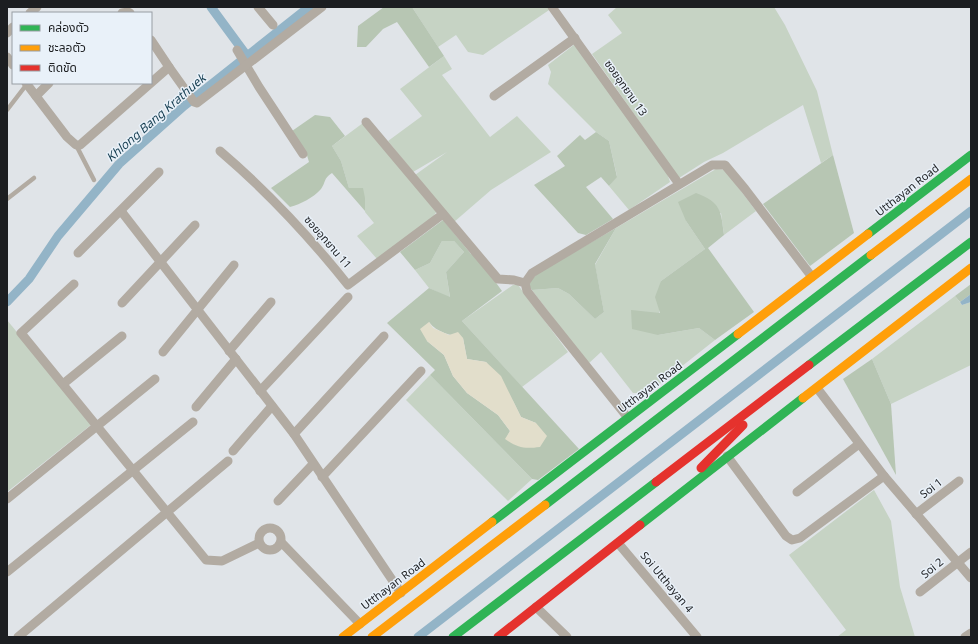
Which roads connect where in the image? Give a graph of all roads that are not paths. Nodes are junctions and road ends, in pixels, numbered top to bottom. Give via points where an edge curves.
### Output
1 (258, 7) edge
2 (322, 7) edge
3 (552, 7) edge
4 (273, 25) dead end
5 (575, 38) junction
6 (152, 42) edge
7 (237, 50) dead end
8 (245, 63) junction
9 (169, 67) junction
10 (152, 82) edge
11 (26, 84) edge
12 (48, 84) edge
13 (150, 84) edge
14 (36, 96) junction
15 (494, 96) dead end
16 (7, 110) edge
17 (366, 122) dead end
18 (76, 145) junction
19 (220, 151) dead end
20 (303, 154) dead end
21 (970, 156) edge
22 (159, 172) dead end
23 (34, 178) dead end
24 (971, 179) edge
25 (94, 180) dead end
26 (679, 184) junction
27 (7, 199) edge
28 (121, 211) junction
29 (443, 214) junction
30 (195, 225) dead end
31 (971, 242) edge
32 (78, 253) dead end
33 (161, 262) junction
34 (234, 265) dead end
35 (971, 268) edge
36 (812, 277) junction
37 (525, 283) junction
38 (835, 283) junction
39 (74, 284) dead end
40 (348, 297) dead end
41 (271, 302) dead end
42 (122, 303) dead end
43 (198, 310) junction
44 (122, 336) dead end
45 (384, 336) dead end
46 (229, 351) junction
47 (163, 352) dead end
48 (236, 359) junction
49 (421, 371) dead end
50 (155, 379) dead end
51 (789, 381) junction
52 (64, 384) junction
53 (817, 388) junction
54 (260, 391) junction
55 (272, 406) junction
56 (196, 407) dead end
57 (628, 418) junction
58 (192, 422) dead end
59 (97, 426) junction
60 (294, 434) junction
61 (859, 444) junction
62 (233, 451) dead end
63 (727, 456) junction
64 (228, 461) dead end
65 (313, 464) junction
66 (133, 470) junction
67 (884, 476) junction
68 (322, 477) junction
69 (959, 481) dead end
70 (797, 492) dead end
71 (7, 499) edge
72 (278, 500) dead end
73 (662, 508) junction
74 (167, 512) junction
75 (916, 514) junction
76 (497, 541) junction
77 (281, 542) junction
78 (259, 543) junction
79 (618, 543) junction
80 (971, 552) edge
81 (958, 562) junction
82 (7, 572) edge
83 (971, 578) edge
84 (920, 592) dead end
85 (401, 593) junction
86 (384, 606) junction
87 (536, 607) junction
88 (360, 624) junction
89 (506, 631) junction
90 (971, 632) edge
91 (18, 637) edge
92 (343, 637) edge
93 (372, 637) edge
94 (453, 637) edge
95 (494, 637) edge
96 (498, 637) edge
97 (567, 637) edge
98 (697, 637) edge
99 (965, 637) edge

1 - 4 street
2 - 8 street
3 - 5 street, ซอยอุทยาน 13
5 - 15 street
5 - 26 street, ซอยอุทยาน 13
6 - 9 street
7 - 8 street
8 - 9 street via 197,103
8 - 20 street
9 - 10 street
11 - 14 street
11 - 16 lane
12 - 14 street
13 - 18 street via 85,142
14 - 18 street
17 - 29 street
18 - 25 lane
19 - 29 street, ซอยอุทยาน 11 via 274,200 348,284
21 - 36 main road, Utthayan Road
21 - 38 main road
22 - 28 street
23 - 27 lane
24 - 38 main road
26 - 36 street via 712,165 725,165
26 - 37 street via 532,273
28 - 32 street
28 - 33 street
29 - 37 street via 498,279
30 - 33 street
31 - 51 main road
33 - 42 street
33 - 43 street
34 - 43 street
35 - 53 main road
36 - 57 main road, Utthayan Road
37 - 57 street via 544,313
38 - 76 main road
39 - 52 street via 21,333
40 - 54 street
41 - 46 street
43 - 46 street
43 - 47 street
44 - 52 street
45 - 60 street
46 - 48 street
48 - 54 street
48 - 56 street
49 - 68 street
50 - 59 street
51 - 73 main road via 738,429
51 - 94 main road
52 - 59 street
53 - 61 street
53 - 63 main road
54 - 55 street
55 - 60 street
55 - 62 street
57 - 85 main road, Utthayan Road
58 - 66 street
59 - 66 street
59 - 71 street
60 - 65 street
61 - 67 street
61 - 70 street
63 - 67 street via 786,536 792,540 800,538
63 - 73 main road
64 - 74 street
65 - 68 street
65 - 72 street
66 - 74 street
66 - 82 street
67 - 75 street
68 - 85 street
69 - 75 street, Soi 1
73 - 79 main road
74 - 78 street via 206,560 222,561
74 - 91 street
75 - 81 street
76 - 86 main road
76 - 93 main road
77 - 78 street via 274,550 269,551
77 - 78 street via 279,533 271,528 262,531
77 - 88 street
79 - 87 main road
79 - 98 street, Soi Utthayan 4
80 - 81 street, Soi 2
81 - 83 street
81 - 84 street, Soi 2
85 - 86 main road, Utthayan Road
86 - 88 main road, Utthayan Road
87 - 89 main road
87 - 97 street
88 - 92 main road, Utthayan Road
89 - 95 main road
89 - 96 main road
90 - 99 street

